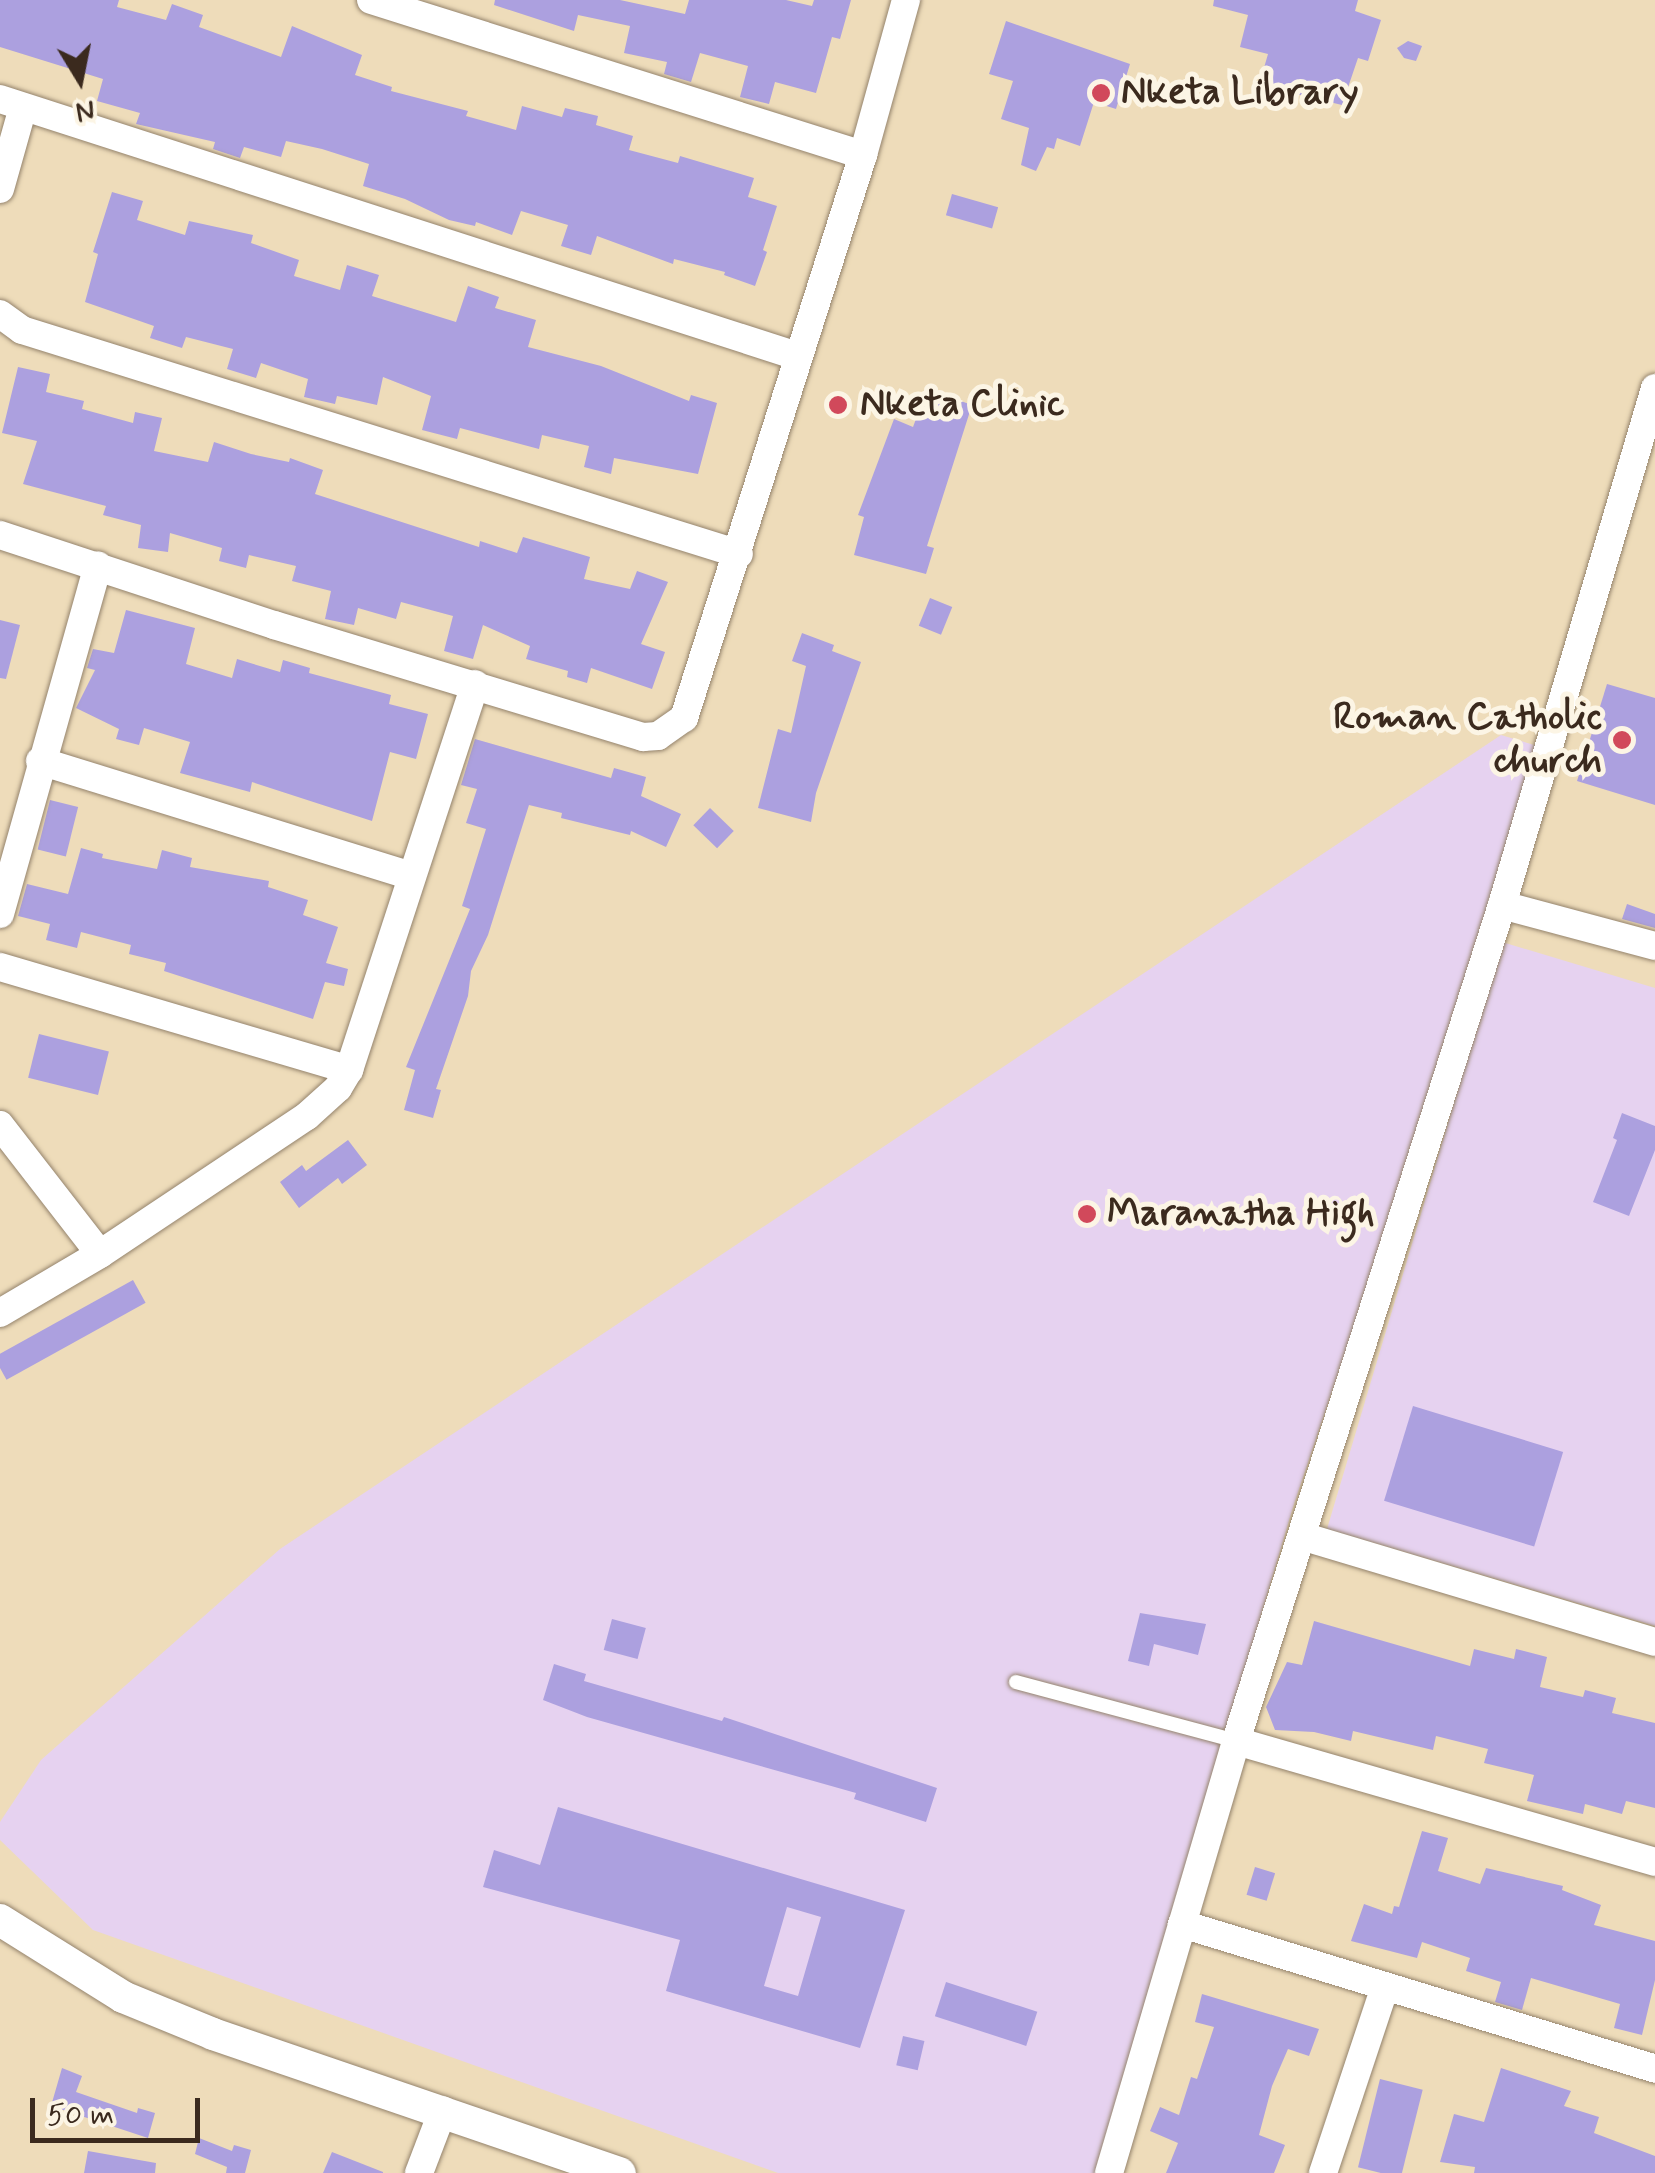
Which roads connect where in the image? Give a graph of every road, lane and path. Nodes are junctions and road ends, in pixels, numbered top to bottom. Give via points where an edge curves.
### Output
1 (370, 0) edge
2 (906, 0) edge
3 (11, 103) edge
4 (863, 156) junction
5 (0, 189) edge
6 (0, 314) edge
7 (797, 356) junction
8 (1655, 388) edge
9 (0, 535) edge
10 (739, 554) junction
11 (98, 566) junction
12 (475, 684) junction
13 (40, 761) junction
14 (410, 876) junction
15 (1502, 905) junction
16 (0, 914) edge
17 (1655, 946) edge
18 (0, 967) edge
19 (350, 1070) junction
20 (0, 1125) edge
21 (100, 1254) junction
22 (0, 1313) edge
23 (1305, 1537) junction
24 (1655, 1642) edge
25 (1016, 1682) dead end
26 (1236, 1741) junction
27 (1655, 1862) edge
28 (0, 1920) edge
29 (1182, 1924) junction
30 (1385, 1987) junction
31 (1655, 2070) edge
32 (443, 2110) junction
33 (419, 2173) edge
34 (620, 2173) edge
35 (1109, 2173) edge
36 (1322, 2173) edge

1 - 4 street
2 - 4 street
3 - 5 street
3 - 7 street
4 - 7 street
6 - 10 street via 22,330
7 - 10 street
8 - 15 street
9 - 11 street
10 - 12 street via 684,718 658,736 642,737
11 - 12 street
11 - 13 street
12 - 14 street
13 - 14 street
13 - 16 street
14 - 19 street
15 - 17 street
15 - 23 street
18 - 19 street
19 - 21 street via 308,1116
20 - 21 street
21 - 22 street
23 - 24 street
23 - 26 street
25 - 26 lane
26 - 27 street
26 - 29 street
28 - 32 street via 124,1997 213,2034
29 - 30 street
29 - 35 street
30 - 31 street
30 - 36 street
32 - 33 street
32 - 34 street

